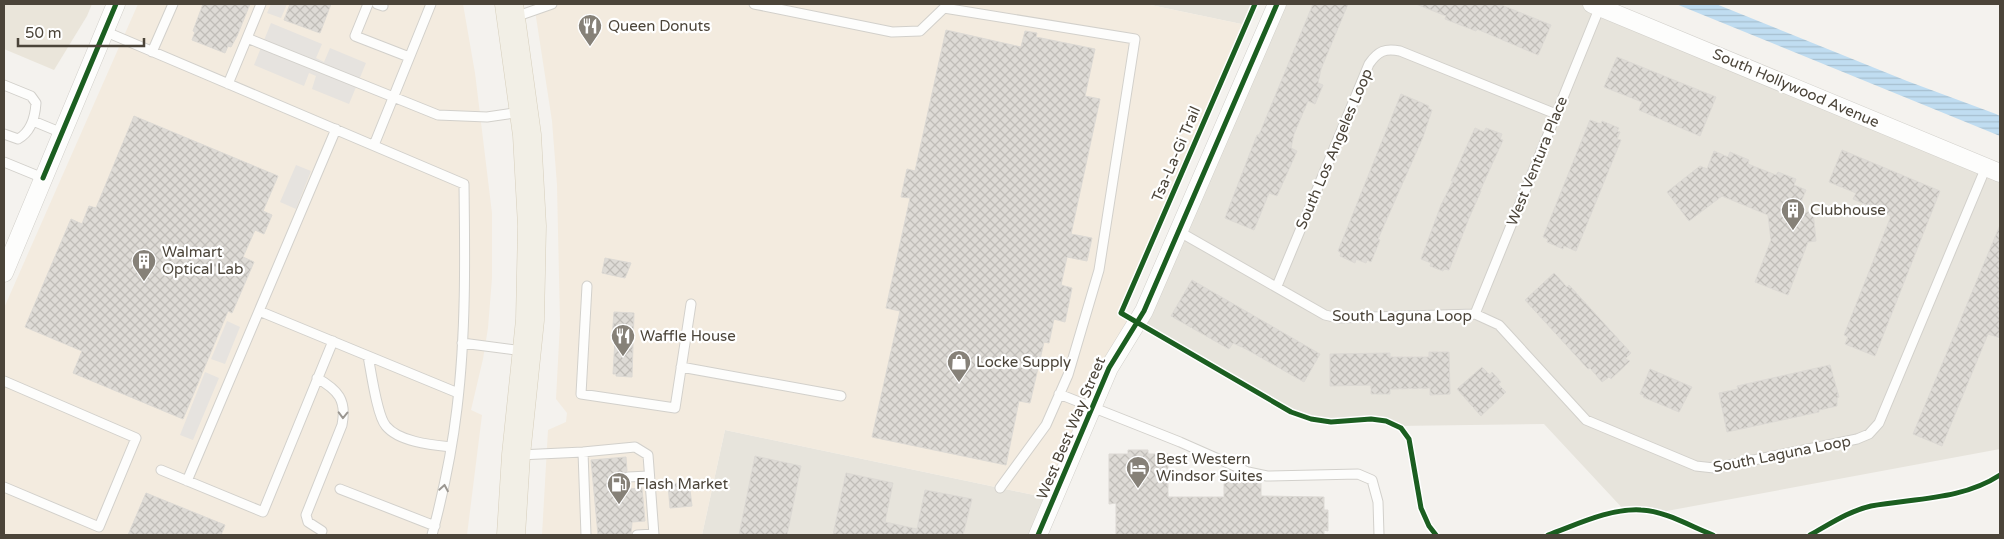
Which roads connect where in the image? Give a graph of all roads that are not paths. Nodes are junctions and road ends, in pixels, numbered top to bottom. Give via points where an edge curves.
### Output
1 (116, 4) edge
2 (173, 4) edge
3 (261, 4) edge
4 (368, 4) edge
5 (431, 4) edge
6 (552, 4) edge
7 (754, 4) edge
8 (1277, 4) edge
9 (1598, 5) edge
10 (945, 6) edge
11 (510, 11) edge
12 (104, 31) junction
13 (247, 38) junction
14 (152, 52) junction
15 (409, 57) junction
16 (228, 84) junction
17 (4, 86) edge
18 (393, 97) junction
19 (524, 112) junction
20 (1556, 114) junction
21 (33, 121) junction
22 (336, 129) junction
23 (62, 133) junction
24 (4, 134) edge
25 (374, 145) junction
26 (4, 162) edge
27 (1993, 170) edge
28 (43, 178) junction
29 (1178, 231) junction
30 (4, 273) edge
31 (587, 286) dead end
32 (1277, 286) junction
33 (690, 304) dead end
34 (260, 311) junction
35 (1475, 314) junction
36 (333, 341) junction
37 (462, 343) junction
38 (526, 351) junction
39 (368, 356) junction
40 (681, 367) junction
41 (318, 378) junction
42 (4, 381) edge
43 (458, 393) junction
44 (1059, 394) junction
45 (841, 396) dead end
46 (1093, 407) junction
47 (451, 446) junction
48 (583, 452) junction
49 (516, 455) junction
50 (161, 470) dead end
51 (649, 476) junction
52 (628, 478) dead end
53 (583, 480) junction
54 (593, 480) dead end
55 (187, 481) junction
56 (4, 487) edge
57 (1000, 488) dead end
58 (340, 489) dead end
59 (322, 531) dead end
60 (433, 531) edge
61 (1040, 534) edge
62 (511, 535) edge
63 (586, 535) edge
64 (637, 535) edge
65 (654, 535) edge
66 (1379, 535) edge

1 - 12 street
2 - 14 lane
3 - 13 lane
4 - 15 lane via 355,36
5 - 15 lane via 420,20
6 - 11 lane
7 - 10 lane via 892,32 920,31
8 - 29 street, West Best Way Street
9 - 20 lane, West Ventura Place
9 - 27 street, South Hollywood Avenue
10 - 44 lane via 1135,39 1099,270 1068,375
11 - 19 main road
12 - 14 lane
12 - 23 street
13 - 16 lane
13 - 18 lane
14 - 16 lane
15 - 18 lane
16 - 22 lane
17 - 21 lane via 31,96 36,102
18 - 19 lane via 438,115 487,117
18 - 25 lane
19 - 38 main road via 532,226 530,320
20 - 32 lane, South Los Angeles Loop via 1400,51 1383,50 1369,64
20 - 35 lane, West Ventura Place
21 - 23 lane
21 - 24 lane via 26,134 18,139
22 - 25 lane
22 - 34 lane
23 - 28 street
25 - 37 lane via 464,184
26 - 28 lane
27 - 35 lane, South Laguna Loop via 1879,423 1869,434 1857,439 1704,468 1586,420 1499,326
28 - 30 street
29 - 32 lane, South Laguna Loop
29 - 46 street, West Best Way Street via 1144,311 1117,353
31 - 40 lane via 581,394 675,408
32 - 35 lane, South Laguna Loop via 1325,316 1338,318
33 - 40 lane
34 - 36 lane
34 - 55 lane
36 - 39 lane
36 - 41 lane
37 - 38 lane
37 - 43 lane
38 - 49 main road
39 - 43 lane
39 - 47 lane via 385,425 392,432 421,444
40 - 45 lane
41 - 55 lane via 263,512
41 -> 59 lane via 332,387 340,398 344,413 306,515 312,527
42 - 56 lane via 136,438 100,526
43 - 47 lane
44 - 46 lane
44 - 57 lane via 1046,425
46 - 61 street, West Best Way Street
46 - 66 lane via 1248,472 1267,476 1358,474 1372,480 1378,502
60 -> 47 lane
48 - 49 lane
48 - 51 lane via 635,447 648,455
48 - 53 lane
49 - 62 main road
50 - 55 lane
51 - 52 lane
51 - 65 lane
53 - 54 lane
53 - 63 lane
58 - 60 lane
64 - 65 lane

